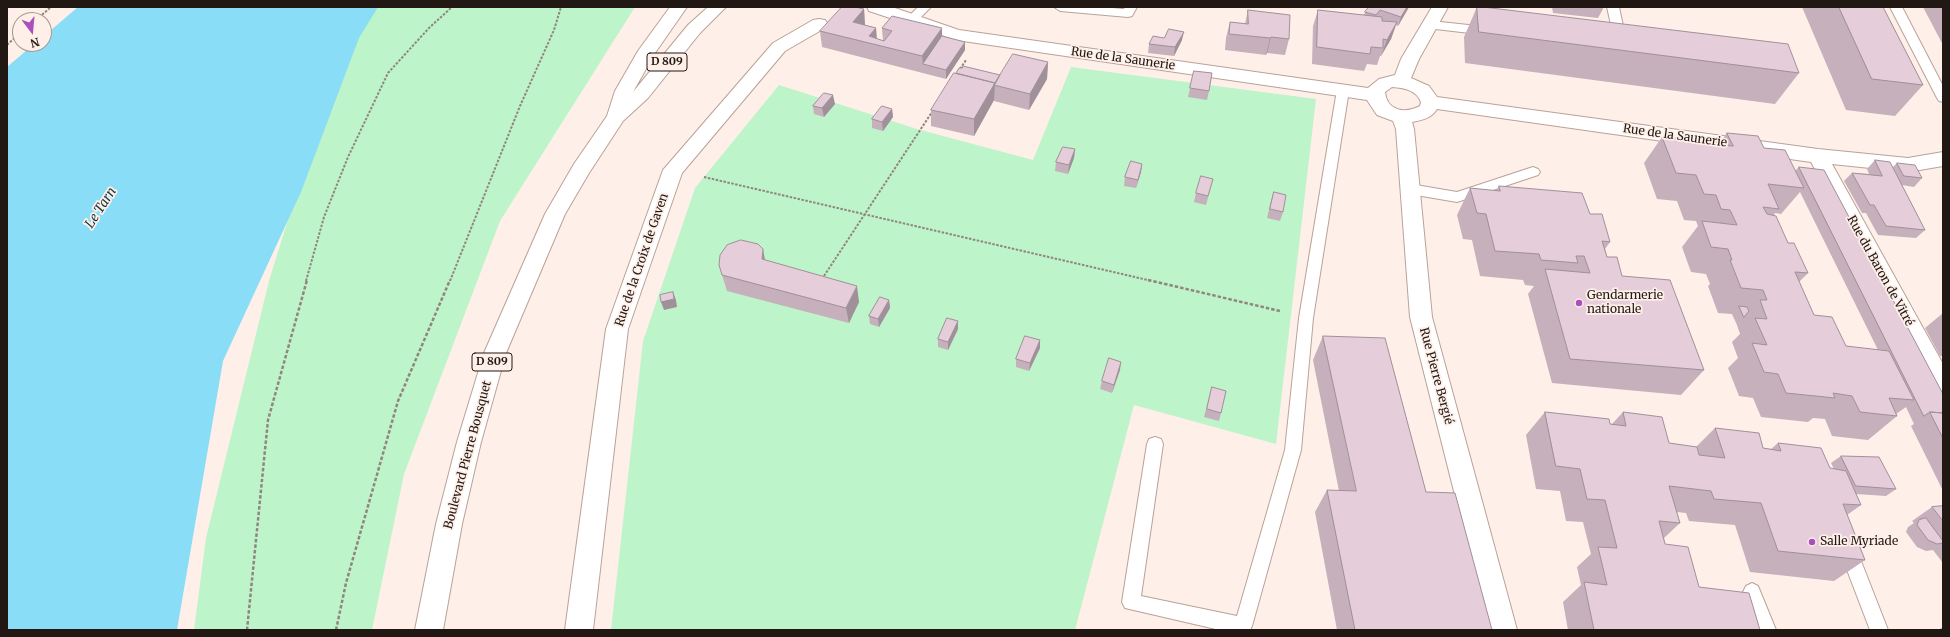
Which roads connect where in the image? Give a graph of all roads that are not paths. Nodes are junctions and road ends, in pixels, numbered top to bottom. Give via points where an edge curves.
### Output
1 (679, 7) edge
2 (718, 7) edge
3 (875, 7) edge
4 (1060, 7) edge
5 (1131, 7) edge
6 (1440, 7) edge
7 (1613, 7) edge
8 (1896, 7) edge
9 (919, 13) edge
10 (819, 24) dead end
11 (1431, 25) junction
12 (1500, 33) edge
13 (1607, 46) edge
14 (1400, 82) junction
15 (1343, 90) junction
16 (1375, 95) junction
17 (1943, 98) edge
18 (1431, 102) junction
19 (1401, 116) junction
20 (616, 117) junction
21 (1818, 156) junction
22 (1943, 159) edge
23 (1533, 172) dead end
24 (1410, 189) junction
25 (1943, 386) edge
26 (1155, 444) dead end
27 (1847, 546) edge
28 (1752, 592) dead end
29 (429, 630) edge
30 (579, 630) edge
31 (1503, 630) edge
32 (1767, 630) edge
33 (1879, 630) edge

1 - 20 street, Boulevard Pierre Bousquet / D 809 via 647,51 624,91
2 - 20 street, Boulevard Pierre Bousquet / D 809 via 694,29 642,94
3 - 9 street, Rue de la Saunerie
4 - 5 lane via 1128,13
6 - 11 street
7 - 13 lane via 1620,40
8 - 17 lane
9 - 15 street, Rue de la Saunerie via 956,35
10 - 30 street, Rue de la Croix de Gaven via 779,46 673,170 618,329
11 - 12 lane
11 - 14 street via 1410,59
14 - 16 street via 1385,83 1376,90
14 - 18 street via 1420,88
15 - 16 street, Rue de la Saunerie
15 - 26 lane via 1306,318 1292,450 1243,626 1131,602
16 - 19 street via 1380,105 1389,112
18 - 19 street via 1426,112 1415,116
18 - 21 street, Rue de la Saunerie
19 - 24 street, Rue Pierre Bergié via 1405,129
20 - 29 street, Boulevard Pierre Bousquet / D 809 via 555,214 495,353 449,524
21 - 22 street, Rue de la Saunerie via 1908,165
21 - 25 street, Rue du Baron de Vitré
23 - 24 lane via 1457,197
24 - 31 street, Rue Pierre Bergié via 1421,317
27 - 33 lane
28 - 32 lane

